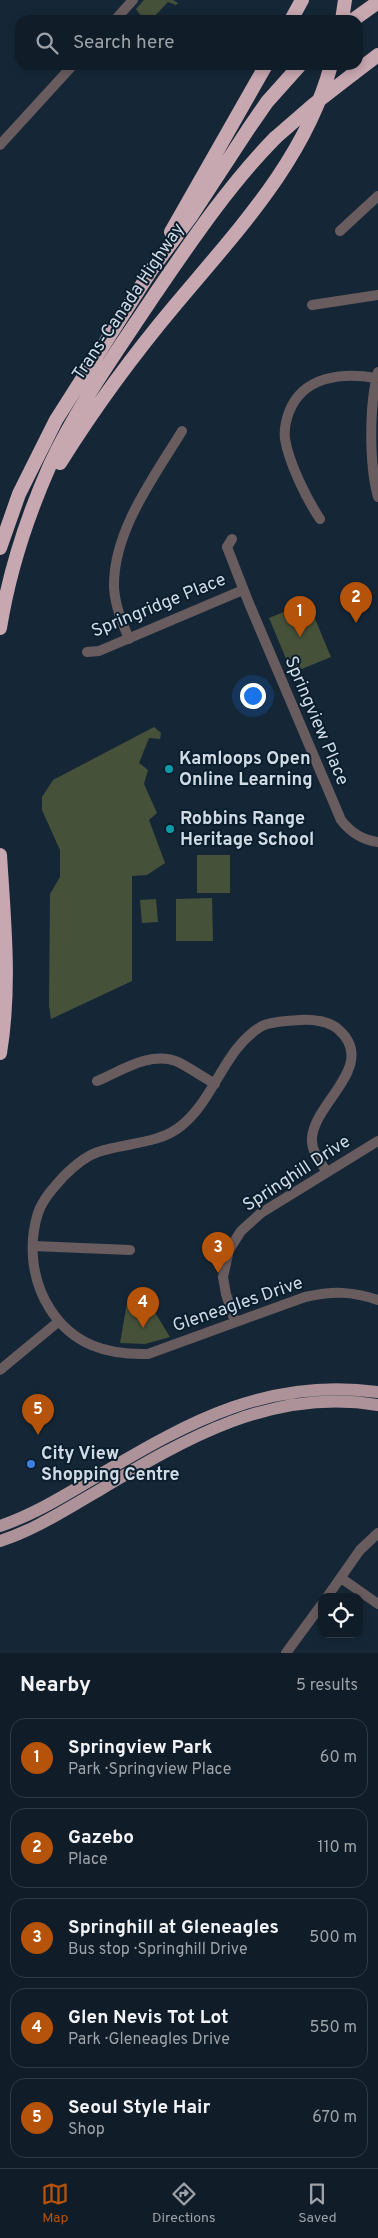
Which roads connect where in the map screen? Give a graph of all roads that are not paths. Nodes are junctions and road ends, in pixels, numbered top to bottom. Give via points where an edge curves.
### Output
1 (133, 0) edge
2 (302, 0) edge
3 (345, 0) edge
4 (378, 2) edge
5 (119, 15) edge
6 (294, 15) edge
7 (343, 15) edge
8 (360, 15) edge
9 (378, 55) edge
10 (363, 66) edge
11 (68, 70) edge
12 (263, 70) edge
13 (295, 70) edge
14 (329, 70) edge
15 (358, 70) edge
16 (0, 144) edge
17 (378, 196) edge
18 (340, 231) dead end
19 (152, 269) junction
20 (378, 296) edge
21 (312, 305) dead end
22 (377, 375) edge
23 (182, 431) dead end
24 (378, 497) edge
25 (35, 502) junction
26 (320, 519) dead end
27 (232, 539) dead end
28 (0, 548) edge
29 (243, 590) junction
30 (0, 628) edge
31 (129, 639) junction
32 (87, 652) dead end
33 (378, 842) edge
34 (0, 855) edge
35 (0, 1053) edge
36 (97, 1081) dead end
37 (215, 1084) junction
38 (378, 1142) edge
39 (327, 1172) junction
40 (33, 1246) junction
41 (130, 1250) dead end
42 (378, 1300) edge
43 (58, 1322) junction
44 (235, 1322) junction
45 (0, 1370) edge
46 (378, 1392) edge
47 (378, 1405) edge
48 (0, 1526) edge
49 (378, 1533) edge
50 (0, 1541) edge
51 (341, 1578) junction
52 (330, 1593) edge
53 (378, 1604) edge
54 (318, 1609) edge
55 (286, 1653) edge

1 - 5 street
2 - 6 highway
3 - 7 highway
4 - 8 highway
9 - 10 highway, Trans-Canada Highway, bridge
11 - 16 street
12 - 19 highway via 182,210
13 - 19 highway, Trans-Canada Highway via 267,102
14 - 25 highway via 314,115 278,178 247,221 126,366
15 - 25 highway, Trans-Canada Highway, bridge via 313,105 253,160 186,248 69,428
17 - 18 street
19 - 28 highway, Trans-Canada Highway via 56,420 19,494
20 - 21 street
22 - 24 street via 372,432
22 - 26 street via 331,377 311,385 293,402 286,420 288,453
23 - 31 street via 146,486 115,564 118,613
25 - 30 highway, Trans-Canada Highway via 11,574
27 - 29 street, Springview Place via 227,547
29 - 31 street, Springridge Place
29 - 33 street, Springview Place via 342,820 358,836
31 - 32 street, Springridge Place
34 - 35 highway via 6,978
36 - 37 street via 150,1059 161,1058 176,1062
37 - 39 street, Gleneagles Drive via 244,1039 264,1025 313,1020 340,1031 352,1050 351,1064 315,1126 312,1138 313,1148
37 - 40 street, Gleneagles Drive via 201,1107 180,1127 160,1137 96,1153 72,1168 51,1190 38,1213
38 - 39 street, Springhill Drive
39 - 44 street, Springhill Drive via 261,1213 242,1231 229,1250 223,1277
40 - 41 street
40 - 43 street, Gleneagles Drive via 34,1274 44,1300
42 - 44 street, Gleneagles Drive via 357,1293 329,1292 305,1297
43 - 44 street, Gleneagles Drive via 86,1343 124,1355 148,1354
43 - 45 street
46 - 48 main road via 318,1388 283,1393 215,1413 169,1435 50,1503
47 - 50 main road via 319,1402 251,1413 171,1448 33,1528
49 - 51 street via 360,1550
51 - 52 street
51 - 53 street
54 - 55 street

